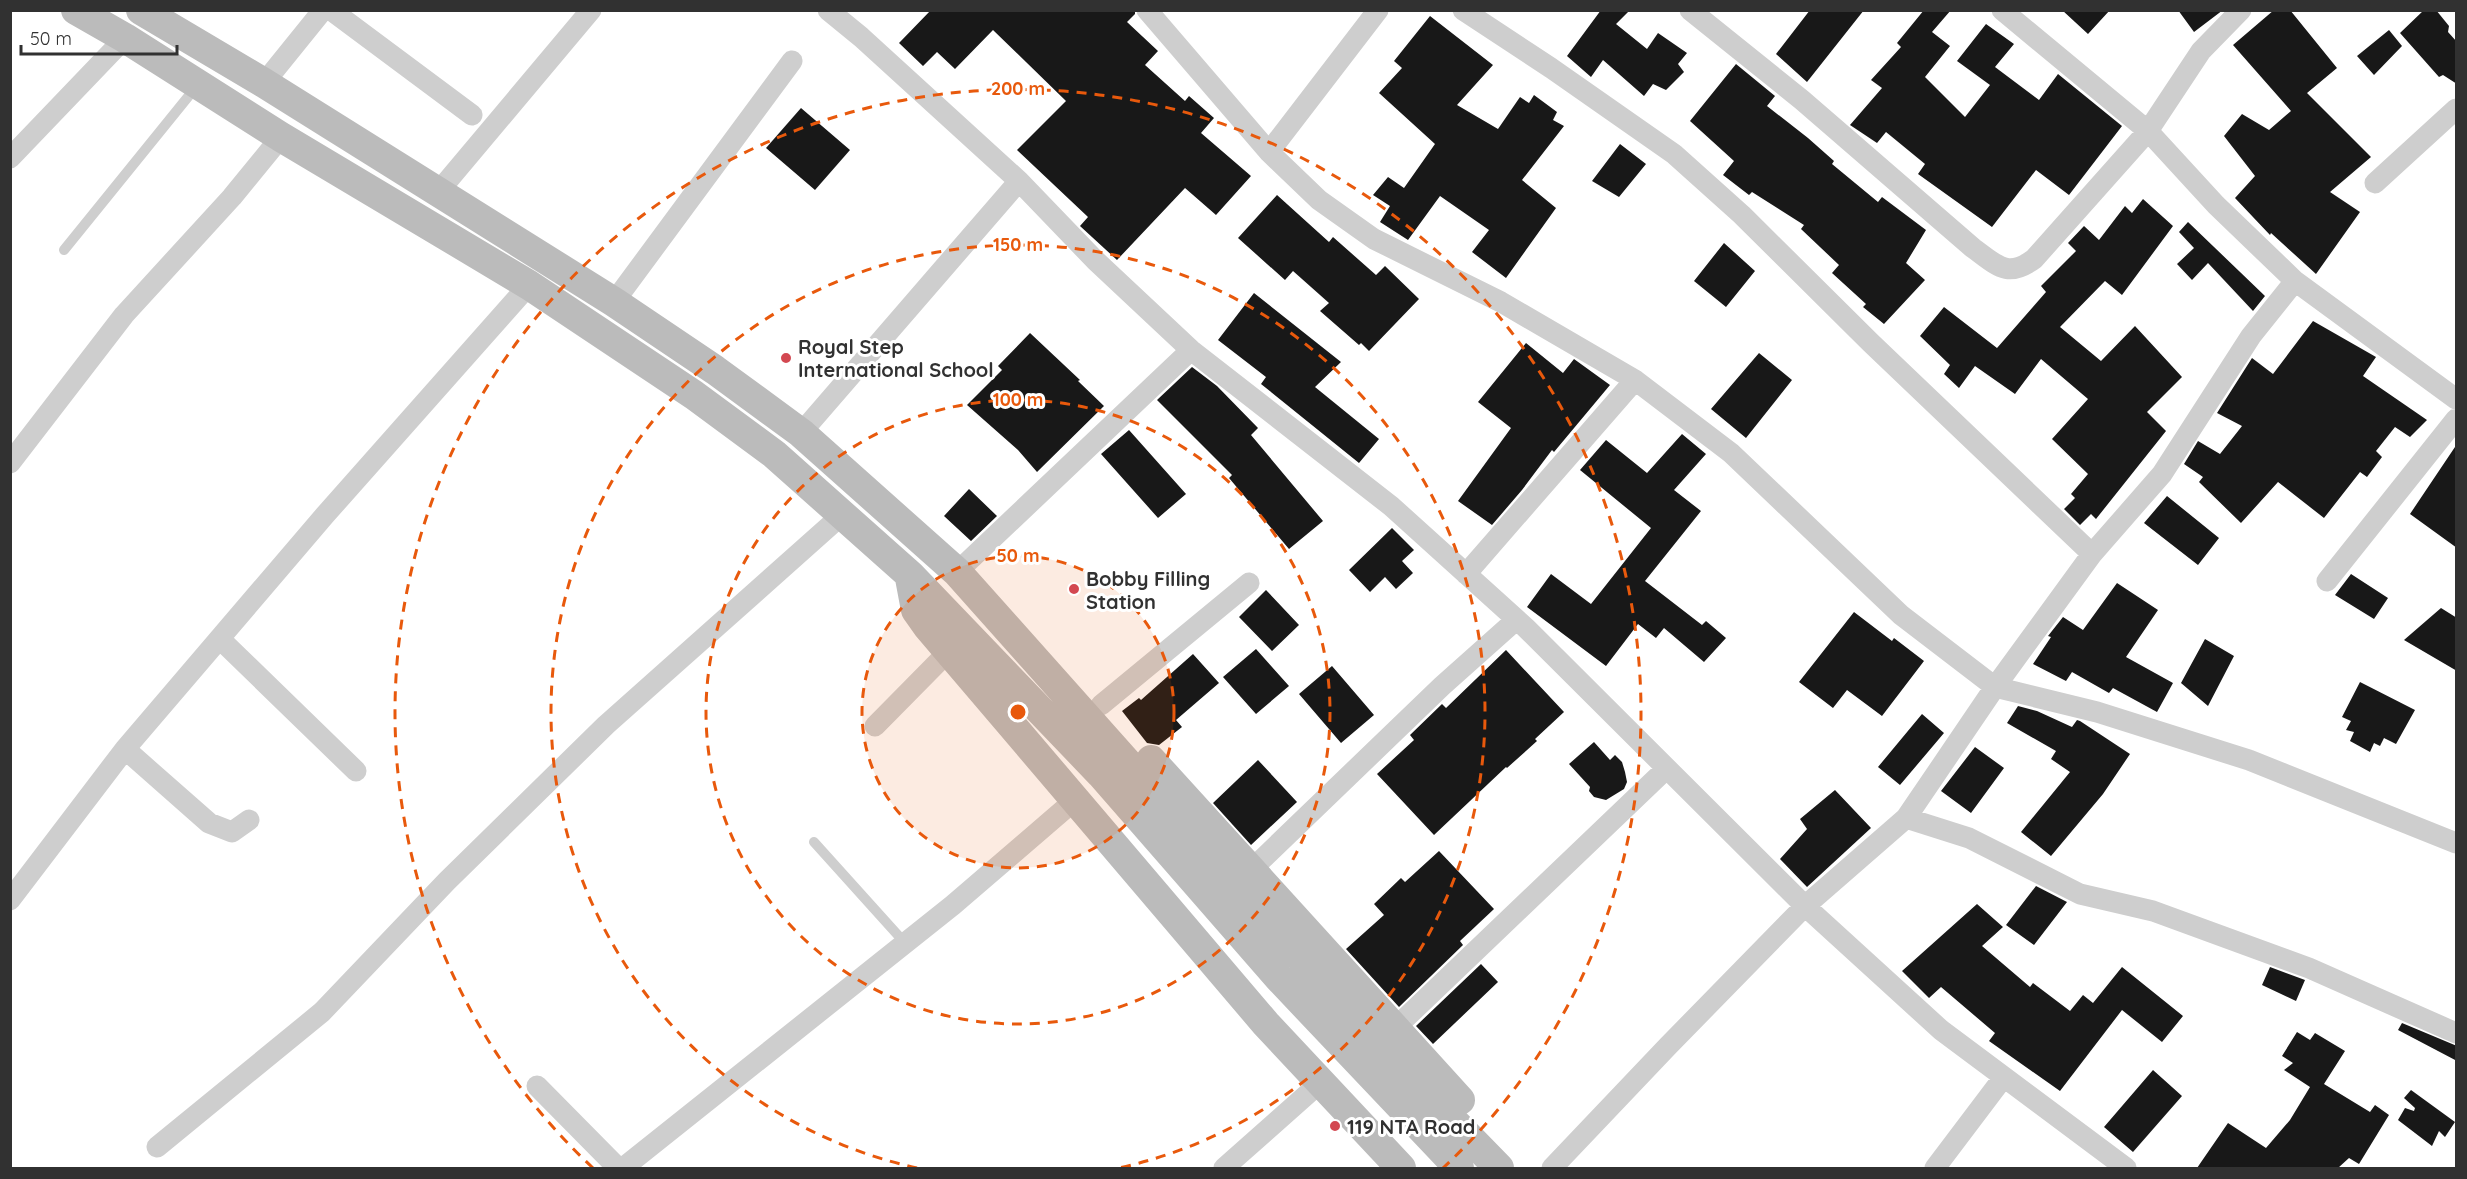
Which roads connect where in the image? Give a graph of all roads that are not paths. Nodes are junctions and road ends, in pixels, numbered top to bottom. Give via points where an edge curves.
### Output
1 (76, 10) edge
2 (141, 10) edge
3 (323, 10) edge
4 (331, 10) edge
5 (591, 10) edge
6 (828, 10) edge
7 (1147, 10) edge
8 (1378, 10) edge
9 (1463, 10) edge
10 (1690, 10) edge
11 (2002, 10) edge
12 (2241, 10) edge
13 (125, 38) junction
14 (792, 61) dead end
15 (264, 83) junction
16 (198, 85) junction
17 (2457, 109) edge
18 (472, 115) dead end
19 (2148, 132) junction
20 (281, 137) junction
21 (1269, 152) junction
22 (10, 158) edge
23 (1019, 181) junction
24 (2375, 183) dead end
25 (439, 191) junction
26 (64, 250) dead end
27 (2295, 281) junction
28 (530, 285) junction
29 (614, 302) junction
30 (1191, 350) junction
31 (1635, 380) junction
32 (2457, 399) edge
33 (2457, 419) edge
34 (801, 433) junction
35 (10, 463) edge
36 (843, 514) junction
37 (2092, 554) junction
38 (1466, 574) junction
39 (910, 575) junction
40 (963, 580) junction
41 (2327, 581) dead end
42 (1249, 582) dead end
43 (1516, 620) junction
44 (220, 639) junction
45 (949, 651) junction
46 (1995, 687) junction
47 (1101, 705) junction
48 (875, 726) dead end
49 (125, 749) junction
50 (1666, 769) junction
51 (356, 771) dead end
52 (1075, 800) junction
53 (1906, 818) junction
54 (249, 820) dead end
55 (814, 842) dead end
56 (2457, 843) edge
57 (1251, 870) junction
58 (10, 900) edge
59 (1806, 906) junction
60 (905, 943) junction
61 (1395, 1028) junction
62 (2457, 1033) edge
63 (2003, 1078) junction
64 (1321, 1082) junction
65 (537, 1086) dead end
66 (157, 1147) dead end
67 (618, 1168) edge
68 (623, 1168) edge
69 (1224, 1168) edge
70 (1401, 1168) edge
71 (1459, 1168) edge
72 (1499, 1168) edge
73 (1522, 1168) edge
74 (1552, 1168) edge
75 (1935, 1168) edge
76 (2126, 1168) edge

1 - 13 main road
2 - 15 main road
3 - 15 street
4 - 18 street
5 - 25 street
6 - 23 street
7 - 21 street
8 - 21 street
9 - 37 street via 1674,154
10 - 19 street via 2003,269 2021,269 2034,259
11 - 19 street
12 - 19 street via 2201,51
13 - 16 main road
13 - 22 street
14 - 29 street
15 - 25 main road
16 - 20 main road
16 - 26 lane
17 - 24 street
19 - 27 street
20 - 28 main road
20 - 35 street via 124,315
21 - 31 street via 1319,200 1374,239 1501,302
23 - 30 street via 1095,260
23 - 34 street
25 - 29 main road
27 - 32 street
27 - 37 street via 2251,336 2162,474
28 - 36 main road via 694,395 765,447
28 - 44 street
29 - 34 main road
30 - 38 street via 1391,506
30 - 40 street
31 - 38 street
31 - 46 street via 1731,453 1901,615
33 - 41 street
34 - 40 main road
36 - 39 main road
36 - 66 street via 606,725 447,881 322,1012
37 - 46 street
38 - 43 street
39 - 45 main road via 916,610
39 - 71 main road via 1101,774 1271,969
40 - 47 main road via 1007,602
40 - 72 main road via 1378,1044
42 - 47 street
43 - 50 street
43 - 57 street
44 - 49 street
44 - 51 street
45 - 48 street
45 - 52 main road
46 - 53 street
46 - 56 street via 2097,712 2248,760
47 - 57 main road
49 - 54 street via 209,823 232,832
49 - 58 street
50 - 59 street
50 - 61 street
52 - 60 street
52 - 64 main road via 1266,1024
53 - 59 street
53 - 62 street via 1969,838 2080,894 2153,911 2309,968
55 - 60 lane
57 - 61 main road
59 - 63 street via 1941,1030
59 - 74 street
60 - 68 street
61 - 73 main road
63 - 75 street
63 - 76 street
64 - 69 street
64 - 70 main road
65 - 67 street

